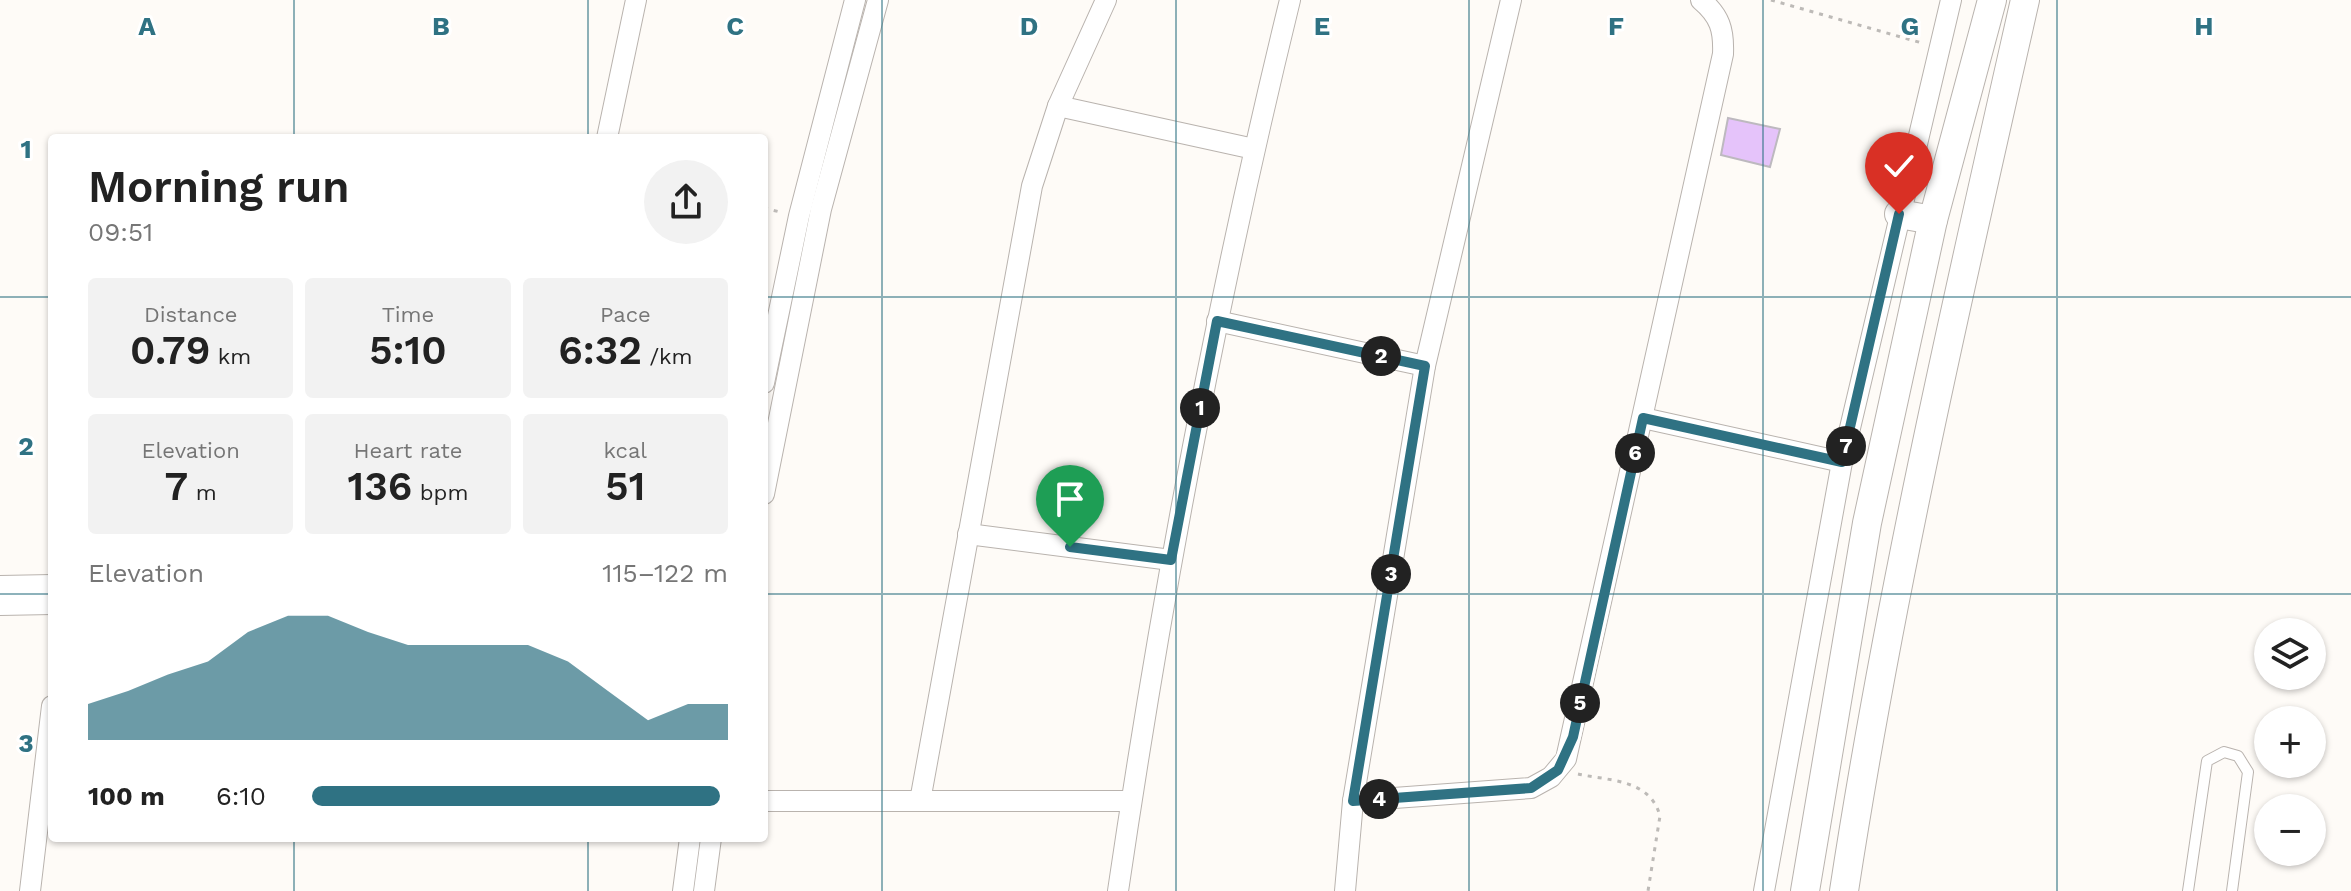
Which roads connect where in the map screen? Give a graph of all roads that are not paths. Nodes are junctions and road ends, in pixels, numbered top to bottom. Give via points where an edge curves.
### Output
1 (636, 0) edge
2 (855, 0) edge
3 (878, 0) edge
4 (1106, 0) edge
5 (1290, 0) edge
6 (1511, 0) edge
7 (1701, 0) edge
8 (1951, 0) edge
9 (1992, 0) edge
10 (2025, 0) edge
11 (1058, 106) junction
12 (608, 134) edge
13 (1254, 149) junction
14 (1899, 214) junction
15 (1933, 220) junction
16 (1217, 321) junction
17 (768, 364) edge
18 (1425, 366) junction
19 (1643, 418) junction
20 (1842, 462) junction
21 (768, 474) edge
22 (968, 534) junction
23 (1171, 560) junction
24 (48, 585) edge
25 (0, 586) edge
26 (48, 604) edge
27 (0, 605) edge
28 (48, 740) edge
29 (768, 801) edge
30 (920, 801) junction
31 (1131, 801) junction
32 (1353, 801) junction
33 (1819, 806) junction
34 (1857, 809) junction
35 (48, 842) edge
36 (689, 842) edge
37 (710, 842) edge
38 (1811, 851) junction
39 (1849, 855) junction
40 (30, 891) edge
41 (43, 891) edge
42 (683, 891) edge
43 (704, 891) edge
44 (1118, 891) edge
45 (1345, 891) edge
46 (1764, 891) edge
47 (1805, 891) edge
48 (1844, 891) edge
49 (2188, 891) edge
50 (2232, 891) edge

1 - 12 street
2 - 17 street via 799,216
3 - 21 street via 821,209
4 - 11 street
5 - 13 street
6 - 18 street
7 - 19 street via 1715,12 1724,33 1723,54
8 - 14 street
9 - 15 street
10 - 34 street via 1924,444
11 - 13 street
11 - 22 street via 1026,217
13 - 16 street
14 - 15 street
14 - 20 street
15 - 33 street via 1867,523
16 - 18 street
16 - 23 street
18 - 32 street
19 - 20 street
19 - 32 street via 1573,737 1558,770 1531,788 1508,792
20 - 46 street
22 - 23 street
22 - 30 street
23 - 31 street
24 - 25 street
26 - 27 street
28 - 40 street
29 - 30 street
30 - 31 street
31 - 44 street
32 - 45 street
33 - 34 street via 1841,815
33 - 38 street
34 - 39 street
35 - 41 street
36 - 42 street
37 - 43 street
38 - 39 street via 1835,846
38 - 47 street
39 - 48 street
49 - 50 lane via 2207,761 2224,752 2238,756 2248,772

